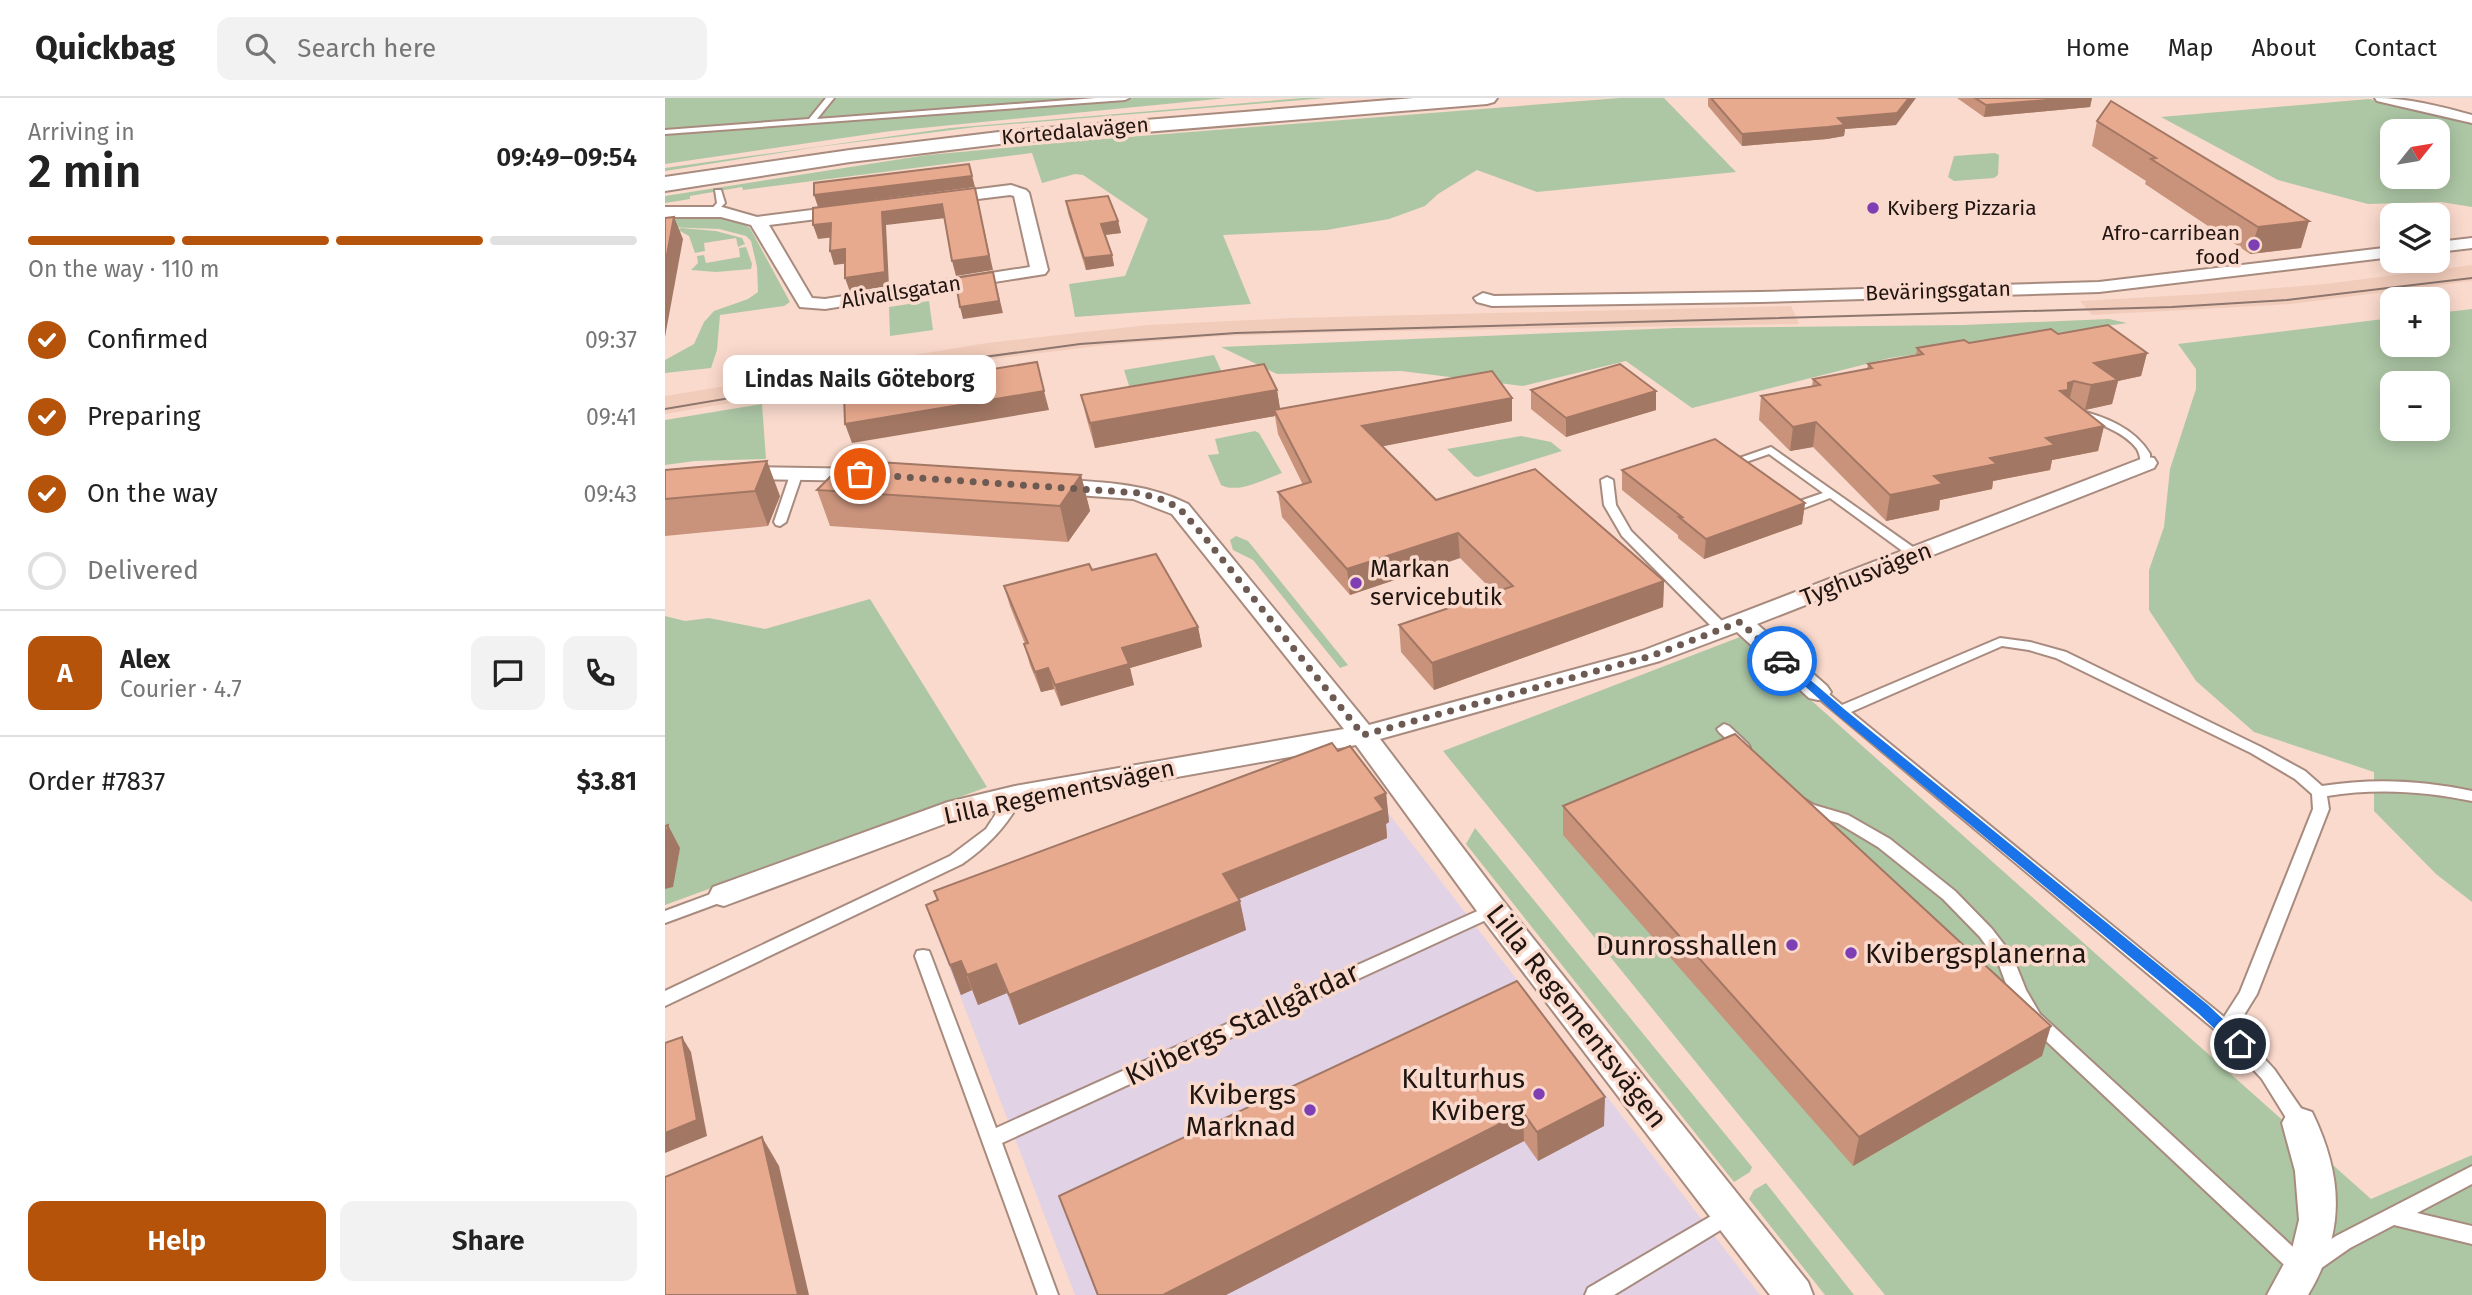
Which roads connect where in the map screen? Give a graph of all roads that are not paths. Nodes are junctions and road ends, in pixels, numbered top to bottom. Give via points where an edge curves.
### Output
1 (830, 98) edge
2 (1125, 98) edge
3 (1366, 98) edge
4 (1487, 98) edge
5 (2382, 98) edge
6 (2472, 119) edge
7 (811, 121) junction
8 (665, 132) edge
9 (665, 174) edge
10 (665, 184) edge
11 (718, 192) dead end
12 (715, 211) junction
13 (665, 212) edge
14 (757, 222) junction
15 (2472, 243) edge
16 (2450, 246) edge
17 (2380, 253) edge
18 (1483, 298) dead end
19 (2069, 411) edge
20 (2146, 463) joint
21 (797, 472) junction
22 (901, 477) edge
23 (1754, 477) edge
24 (1608, 480) dead end
25 (665, 481) edge
26 (1024, 484) edge
27 (1775, 492) edge
28 (1831, 494) junction
29 (780, 522) dead end
30 (1916, 555) junction
31 (1731, 626) junction
32 (1818, 692) joint
33 (1840, 711) junction
34 (1724, 729) dead end
35 (1363, 735) junction
36 (1752, 756) edge
37 (1790, 791) edge
38 (2319, 792) junction
39 (1015, 796) junction
40 (2472, 796) edge
41 (724, 895) joint
42 (1493, 909) junction
43 (665, 917) edge
44 (923, 956) dead end
45 (665, 999) edge
46 (2226, 1029) junction
47 (2300, 1123) joint
48 (992, 1139) junction
49 (2472, 1174) edge
50 (1731, 1213) junction
51 (2392, 1216) junction
52 (2472, 1235) edge
53 (2295, 1282) edge
54 (1048, 1295) edge
55 (1595, 1295) edge
56 (1794, 1295) edge

1 - 7 lane
2 - 7 lane
3 - 9 main road, Kortedalavägen via 982,130
4 - 10 main road, Kortedalavägen via 999,138
5 - 6 street
7 - 8 lane
11 - 12 lane via 721,203
12 - 13 street, Alivallsgatan
12 - 14 street, Alivallsgatan
14 - 14 street, Alivallsgatan via 806,303 1030,274 1040,267 1021,193 1011,190
15 - 16 street
17 - 18 street, Beväringsgatan via 2099,286 1760,297
19 - 20 lane, Tyghusvägen via 2098,418 2142,445
20 - 30 street, Tyghusvägen
21 - 22 street
21 - 25 street
21 - 29 lane
23 - 28 lane via 1734,462 1771,450
24 - 31 lane via 1610,505 1626,533
26 - 35 street, Lilla Regementsvägen via 1139,493 1180,509
27 - 28 lane via 1795,507
28 - 30 lane
30 - 31 street, Tyghusvägen
31 - 32 street
31 - 35 street, Tyghusvägen via 1651,656
32 - 33 lane
33 - 38 lane via 2000,642 2030,646 2061,655 2256,750 2300,775
33 - 46 lane
34 - 36 lane
35 - 39 street, Lilla Regementsvägen
35 - 42 street, Lilla Regementsvägen
37 - 53 lane via 1809,809 1843,819 1884,843 1949,895 2006,960 2033,1018
38 - 40 lane via 2356,785 2414,785
38 - 46 lane via 2321,809 2248,994
39 - 41 street, Lilla Regementsvägen via 948,812
39 - 45 lane via 988,839 957,860
41 - 43 lane
42 - 48 lane, Kvibergs Stallgårdar
42 - 50 street, Lilla Regementsvägen
44 - 48 lane
46 - 47 lane via 2268,1074
47 - 53 street via 2314,1179 2318,1222
48 - 54 lane
49 - 51 lane
50 - 55 lane
50 - 56 street, Lilla Regementsvägen
51 - 52 lane
51 - 53 lane via 2343,1242

